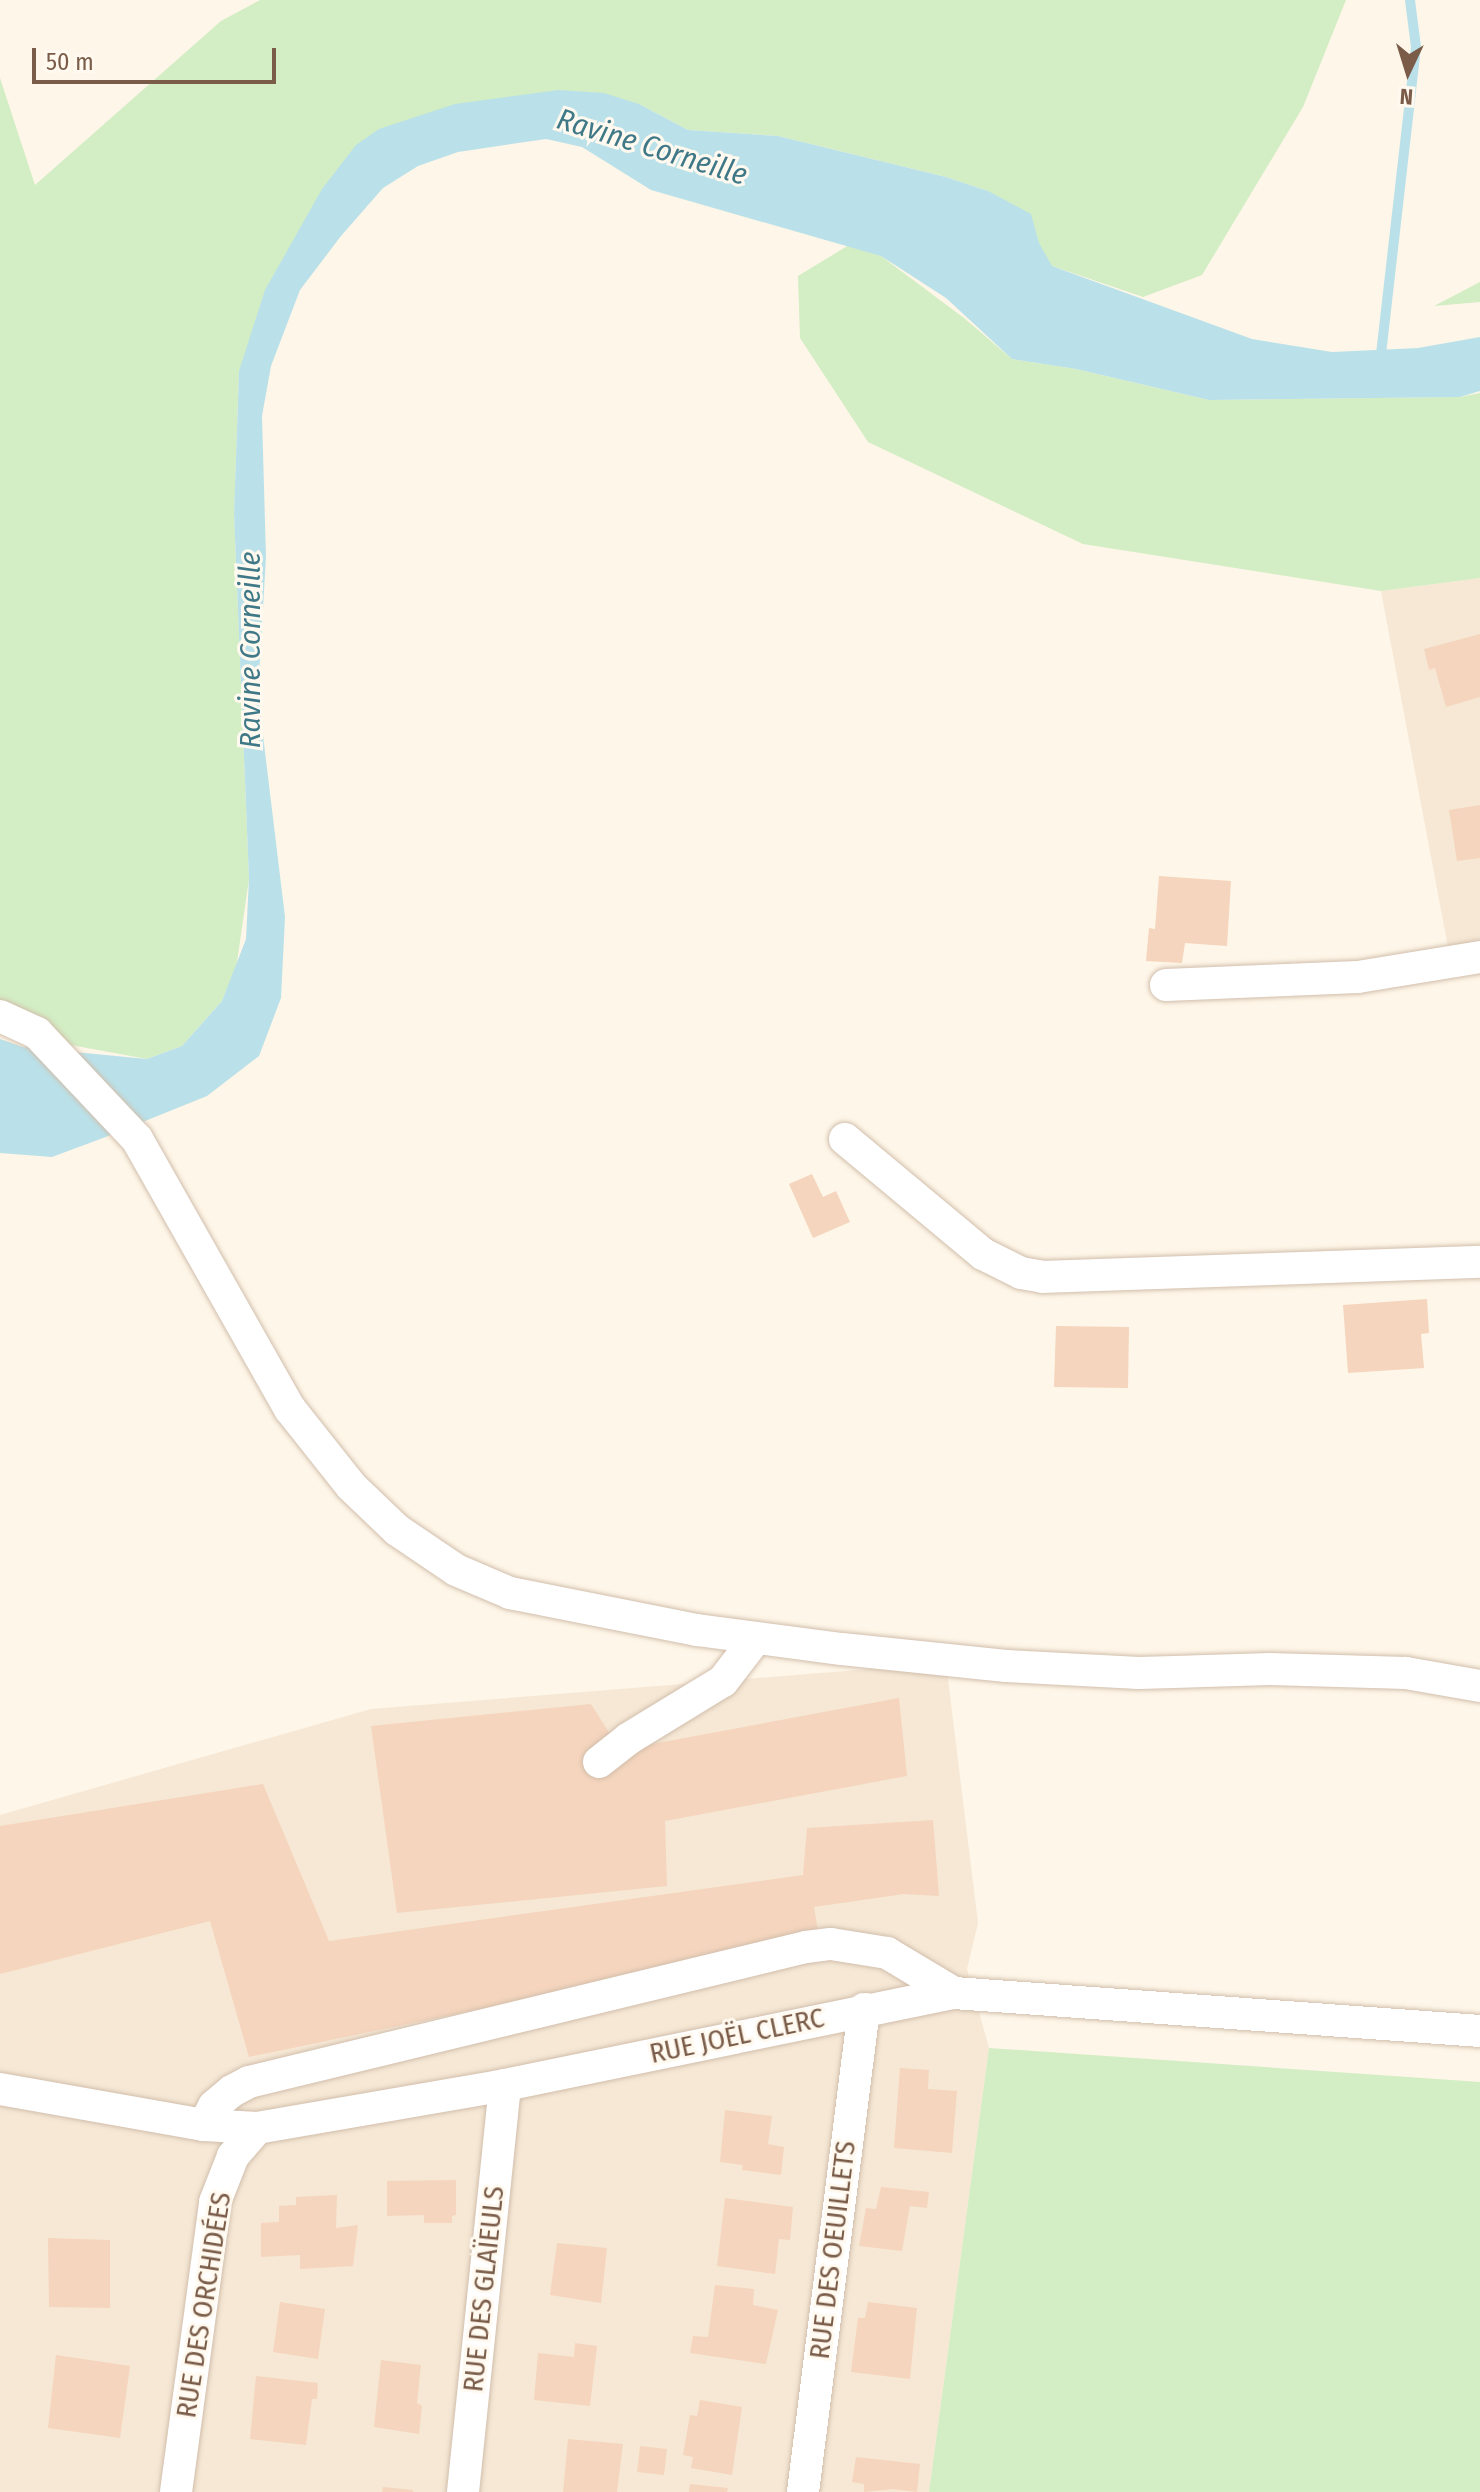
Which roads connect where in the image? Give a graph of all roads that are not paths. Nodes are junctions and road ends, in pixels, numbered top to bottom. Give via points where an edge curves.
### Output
1 (1480, 957) edge
2 (1166, 985) dead end
3 (0, 1016) edge
4 (845, 1139) dead end
5 (1480, 1262) edge
6 (756, 1638) junction
7 (1480, 1686) edge
8 (599, 1762) dead end
9 (954, 1993) junction
10 (864, 2009) junction
11 (1480, 2031) edge
12 (505, 2085) junction
13 (0, 2089) edge
14 (204, 2125) junction
15 (257, 2128) junction
16 (176, 2492) edge
17 (463, 2492) edge
18 (803, 2492) edge

1 - 2 street via 1358,977
3 - 6 street via 37,1033 137,1139 290,1409 351,1486 397,1530 456,1570 510,1593
4 - 5 street via 983,1254 1021,1273 1043,1277
6 - 7 street via 1006,1666 1139,1673 1406,1673
6 - 8 street via 723,1681
9 - 10 street, RUE JOËL CLERC
9 - 11 street, RUE JOËL CLERC
9 - 14 street via 887,1953 831,1944 806,1947 249,2082 214,2106
10 - 12 street, RUE JOËL CLERC
10 - 18 street, RUE DES OEUILLETS
12 - 15 street, RUE JOËL CLERC
12 - 17 street, RUE DES GLAÏEULS
13 - 14 street, RUE JOËL CLERC
14 - 15 street, RUE JOËL CLERC
15 - 16 street, RUE DES ORCHIDÉES via 233,2156 215,2202

